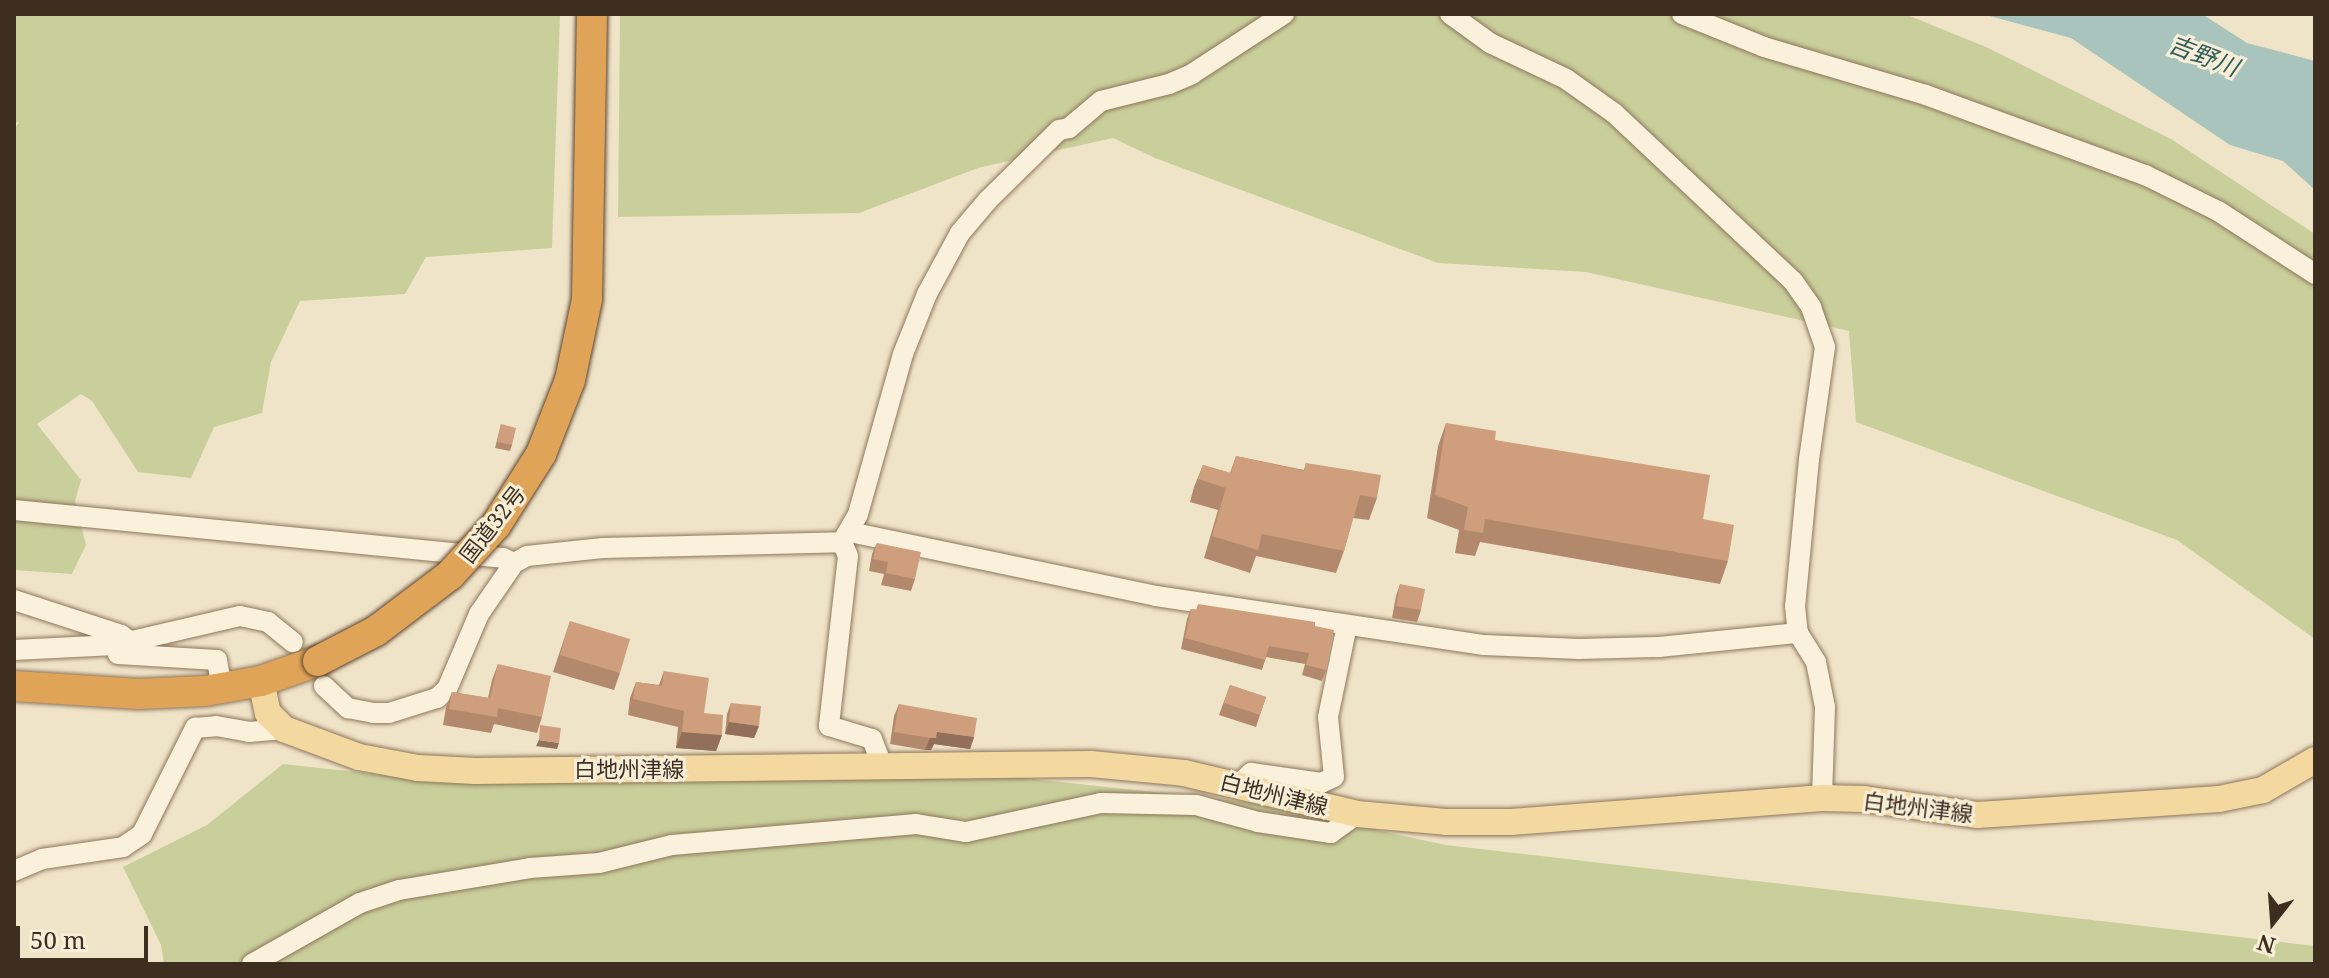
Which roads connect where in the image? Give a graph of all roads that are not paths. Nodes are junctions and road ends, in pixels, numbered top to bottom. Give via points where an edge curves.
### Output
1 (592, 14) edge
2 (1284, 14) edge
3 (1450, 14) edge
4 (1682, 14) edge
5 (2315, 274) edge
6 (14, 510) edge
7 (846, 537) junction
8 (514, 563) junction
9 (14, 600) edge
10 (1347, 625) junction
11 (1798, 633) junction
12 (293, 642) dead end
13 (123, 644) junction
14 (14, 650) edge
15 (321, 673) junction
16 (261, 681) junction
17 (14, 686) edge
18 (222, 689) junction
19 (284, 729) junction
20 (2315, 760) edge
21 (883, 767) junction
22 (1238, 785) junction
23 (1822, 798) junction
24 (1357, 814) junction
25 (14, 871) edge
26 (252, 964) edge

1 - 15 highway, 国道32号, bridge via 587,299 570,380 541,454 496,525 450,575
2 - 7 street via 1192,74 1101,101 1069,128 1059,130 960,233 903,354
3 - 11 street via 1490,43 1566,79 1614,113 1793,281 1811,307 1825,347 1795,606
4 - 5 street via 1764,47 1926,95 2145,175 2218,211
6 - 8 street
7 - 8 street via 603,548 527,556
7 - 10 street via 1156,596
7 - 21 street via 829,726 872,739
8 - 15 street via 479,614 447,689 437,698 401,710 373,713 348,708
9 - 13 street via 121,635
10 - 11 street via 1484,645 1579,649
10 - 22 street via 1328,717 1334,777 1321,783 1251,773
11 - 23 street via 1816,662 1825,707
12 - 13 street via 268,622 240,616
13 - 14 street
13 - 18 street via 118,654 217,660
15 - 16 highway, 国道32号
16 - 18 highway, 国道32号
16 - 19 main road via 268,713
17 - 18 highway, 国道32号 via 139,694
19 - 21 main road, 白地州津線 via 359,757 418,768
19 - 25 street via 195,728 142,834 123,847 42,859
20 - 23 main road, 白地州津線 via 2263,790 2219,799 1978,815
21 - 22 main road, 白地州津線 via 1104,765
22 - 24 main road, 白地州津線
23 - 24 main road, 白地州津線 via 1511,822
24 - 26 street via 1331,833 1258,822 1196,805 1101,803 966,832 916,824 672,845 599,863 530,868 399,890 360,903

